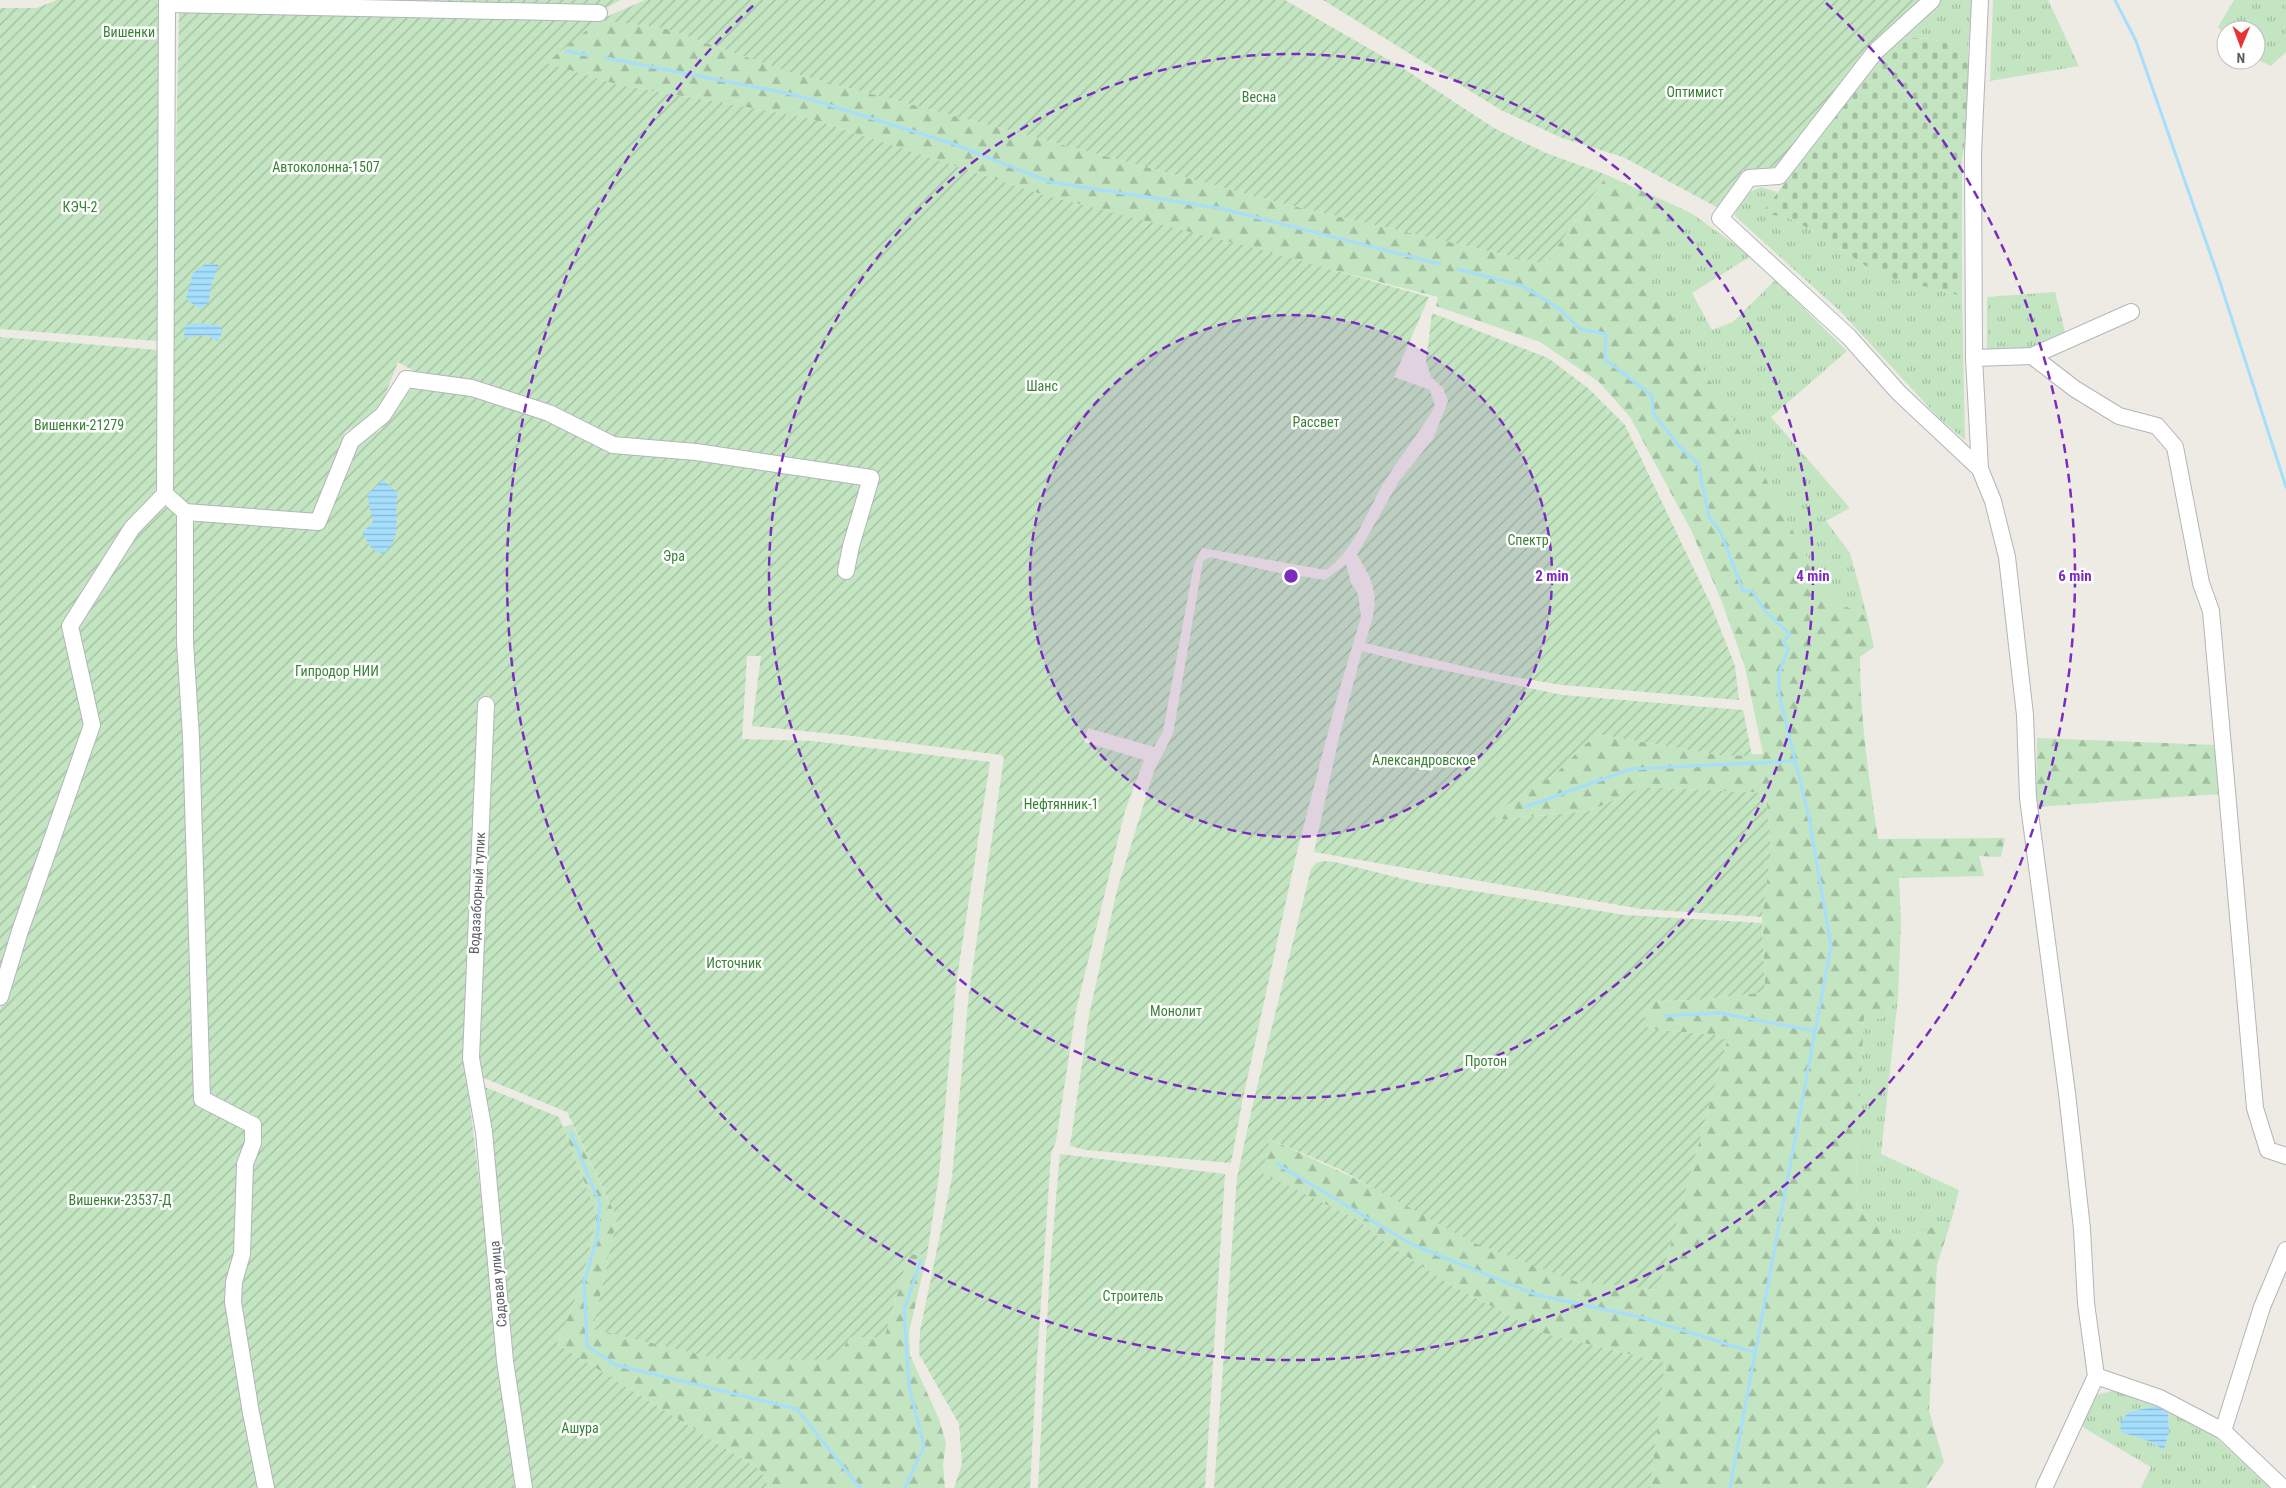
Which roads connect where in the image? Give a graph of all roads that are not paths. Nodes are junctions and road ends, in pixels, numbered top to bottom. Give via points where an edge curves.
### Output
1 (1932, 0) edge
2 (1980, 0) edge
3 (167, 2) edge
4 (599, 13) dead end
5 (2131, 312) dead end
6 (2032, 356) junction
7 (1974, 358) junction
8 (1980, 469) junction
9 (165, 494) junction
10 (185, 512) junction
11 (846, 571) dead end
12 (486, 705) dead end
13 (0, 997) edge
14 (475, 1080) joint
15 (2286, 1156) edge
16 (2286, 1250) edge
17 (2096, 1376) junction
18 (2223, 1431) junction
19 (266, 1488) edge
20 (524, 1488) edge
21 (2044, 1488) edge
22 (2283, 1488) edge

1 - 8 street via 1875,52 1779,176 1749,178 1720,218 1849,337 1899,393
2 - 7 street via 1973,153
3 - 4 street
3 - 9 street
5 - 6 street
6 - 7 street
6 - 15 street via 2075,389 2119,416 2157,426 2175,447 2201,583 2211,611 2256,1108 2268,1150
7 - 8 street
8 - 17 street via 1993,501 2007,557 2025,715 2028,798 2067,1093 2082,1229 2086,1303
9 - 10 street
9 - 13 street via 132,528 70,626 92,724
10 - 11 street via 318,522 351,441 384,415 406,379 472,388 549,413 613,445 696,452 871,478
10 - 19 street via 184,642 191,737 202,1099 253,1125 253,1143 245,1164 242,1254 234,1282 233,1302
12 - 14 street, Водазаборный тупик via 472,1010
14 - 20 street, Садовая улица via 484,1132 505,1361
16 - 18 street via 2262,1307
17 - 18 street via 2160,1398
17 - 21 street
18 - 22 street

